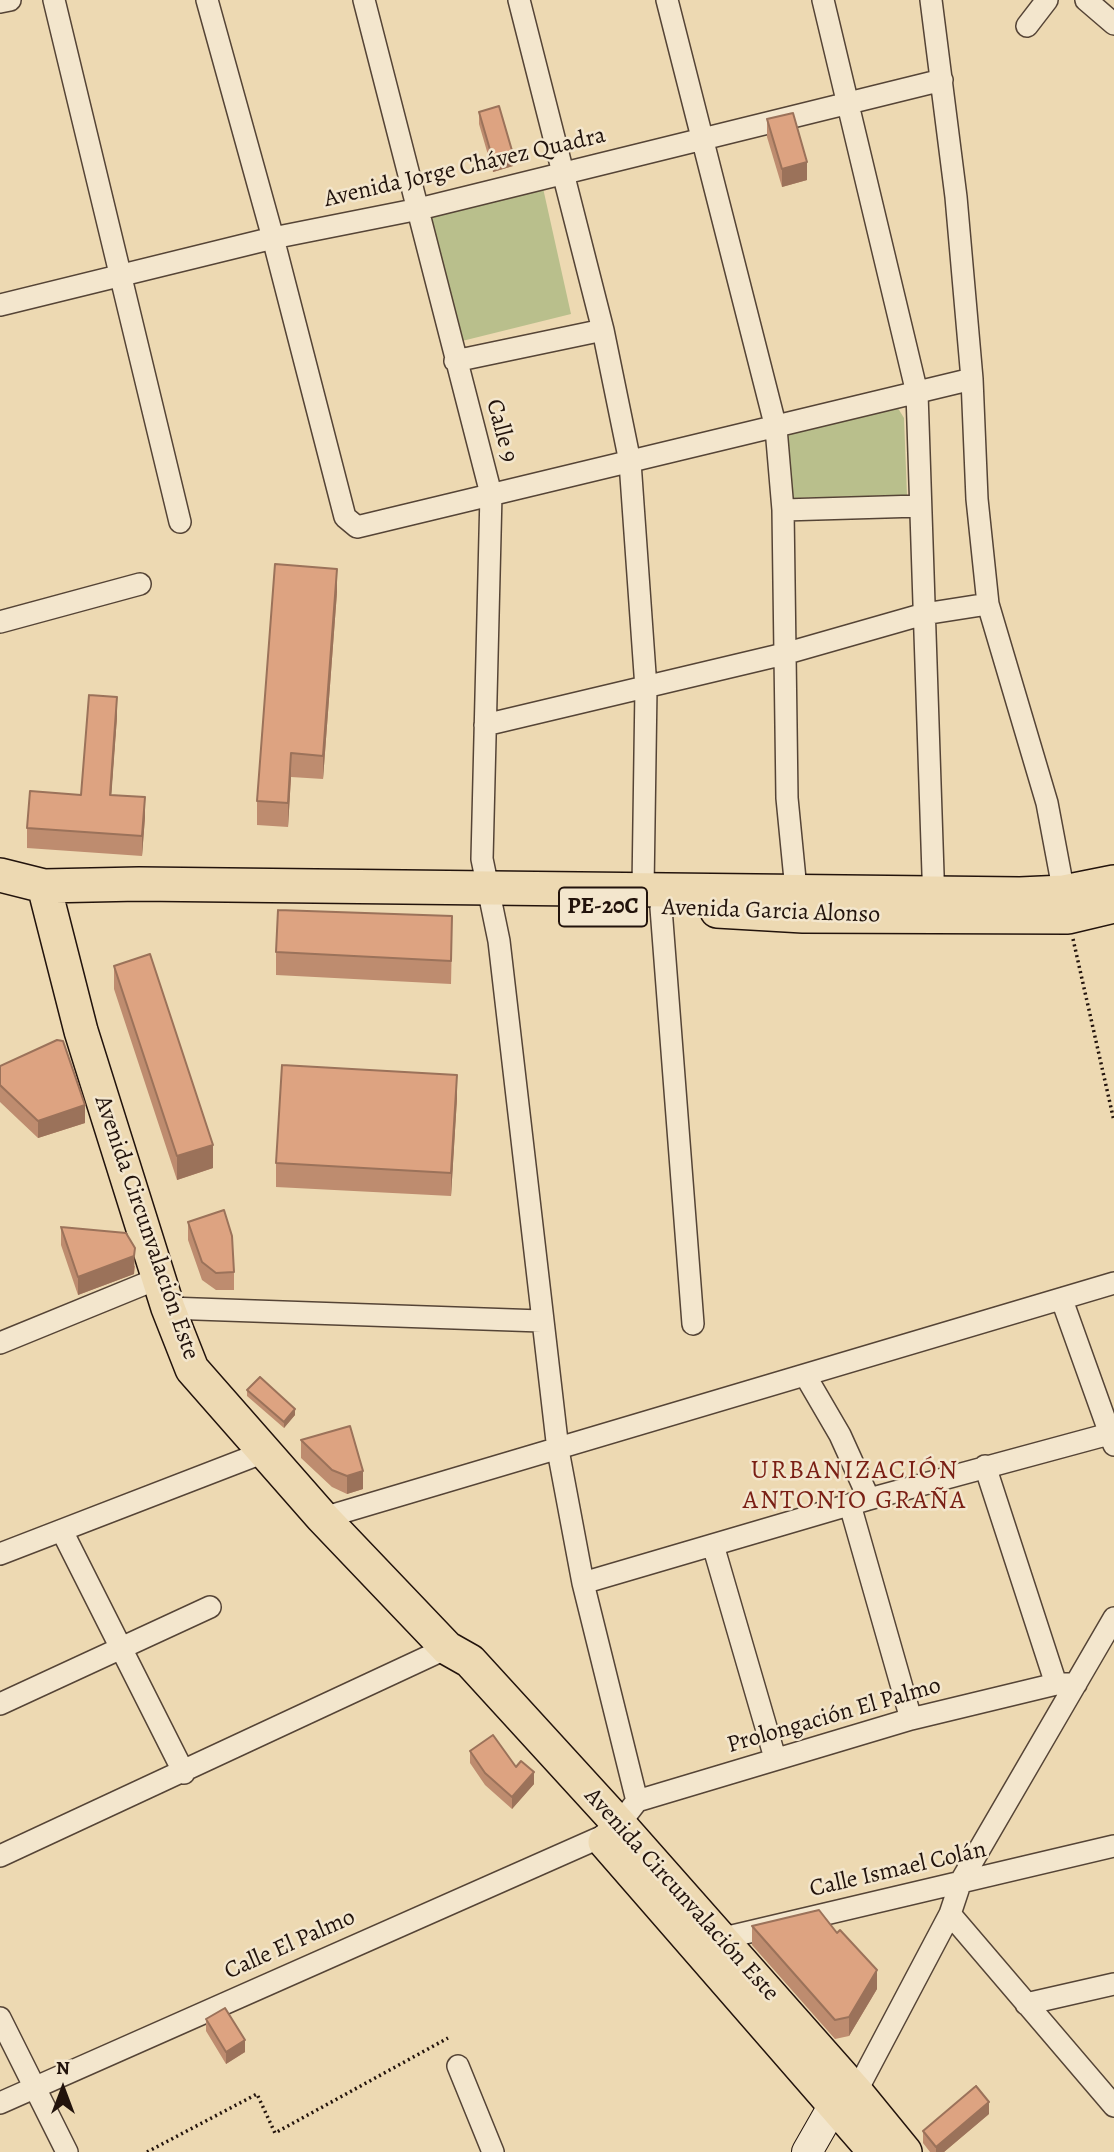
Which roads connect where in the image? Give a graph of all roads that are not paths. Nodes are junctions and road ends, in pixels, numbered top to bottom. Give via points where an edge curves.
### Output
1 (10, 0) edge
2 (54, 0) edge
3 (207, 0) edge
4 (364, 0) edge
5 (519, 0) edge
6 (667, 0) edge
7 (823, 0) edge
8 (931, 0) edge
9 (1048, 0) edge
10 (1086, 0) edge
11 (0, 2) edge
12 (1114, 24) edge
13 (1027, 26) dead end
14 (942, 80) junction
15 (847, 102) junction
16 (701, 138) junction
17 (563, 173) junction
18 (419, 209) junction
19 (273, 238) junction
20 (122, 274) junction
21 (0, 306) edge
22 (603, 330) junction
23 (456, 360) junction
24 (972, 379) junction
25 (917, 393) junction
26 (776, 428) junction
27 (630, 462) junction
28 (491, 494) junction
29 (919, 506) junction
30 (783, 510) junction
31 (180, 522) dead end
32 (140, 584) dead end
33 (988, 604) junction
34 (924, 614) junction
35 (0, 622) edge
36 (784, 654) junction
37 (646, 688) junction
38 (485, 725) junction
39 (0, 875) edge
40 (1114, 881) edge
41 (44, 886) junction
42 (489, 897) junction
43 (652, 898) junction
44 (798, 903) junction
45 (934, 904) junction
46 (1066, 904) junction
47 (1114, 906) edge
48 (1114, 1283) edge
49 (164, 1293) junction
50 (1062, 1300) junction
51 (541, 1321) junction
52 (693, 1324) dead end
53 (0, 1343) edge
54 (805, 1374) junction
55 (1112, 1440) edge
56 (558, 1450) junction
57 (267, 1451) junction
58 (985, 1466) junction
59 (860, 1502) junction
60 (323, 1518) junction
61 (62, 1531) junction
62 (713, 1545) junction
63 (0, 1554) edge
64 (583, 1583) junction
65 (210, 1607) dead end
66 (1114, 1618) edge
67 (447, 1648) junction
68 (119, 1649) junction
69 (1066, 1684) junction
70 (0, 1704) edge
71 (911, 1719) junction
72 (775, 1758) junction
73 (184, 1773) junction
74 (619, 1821) junction
75 (1114, 1846) edge
76 (0, 1856) edge
77 (961, 1881) junction
78 (950, 1914) junction
79 (707, 1942) junction
80 (1114, 1984) edge
81 (1026, 2004) junction
82 (0, 2018) edge
83 (458, 2066) dead end
84 (32, 2087) junction
85 (1111, 2100) edge
86 (0, 2103) edge
87 (845, 2104) junction
88 (67, 2152) edge
89 (493, 2152) edge
90 (807, 2152) edge
91 (826, 2152) edge
92 (875, 2152) edge
93 (905, 2152) edge

1 - 11 street
2 - 20 street
3 - 19 street
4 - 18 street, Calle 9
5 - 17 street
6 - 16 street
7 - 15 street
8 - 14 street
9 - 13 street
10 - 12 street
14 - 15 street, Avenida Jorge Chávez Quadra
14 - 24 street
15 - 16 street, Avenida Jorge Chávez Quadra
15 - 25 street
16 - 17 street, Avenida Jorge Chávez Quadra
16 - 26 street
17 - 18 street, Avenida Jorge Chávez Quadra
17 - 22 street
18 - 19 street, Avenida Jorge Chávez Quadra
18 - 23 street, Calle 9
19 - 20 street, Avenida Jorge Chávez Quadra
19 - 28 street via 345,517 357,527
20 - 21 street, Avenida Jorge Chávez Quadra
20 - 31 street
22 - 23 street
22 - 27 street
23 - 28 street, Calle 9
24 - 25 street
24 - 33 street via 977,499
25 - 26 street
25 - 29 street
26 - 27 street
26 - 30 street
27 - 28 street
27 - 37 street
28 - 38 street, Calle 9
29 - 30 street
29 - 34 street
30 - 36 street
32 - 35 street
33 - 34 street
33 - 46 street via 1047,803
34 - 36 street
34 - 45 street
36 - 37 street
36 - 44 street via 787,798
37 - 38 street
37 - 43 street
38 - 42 street, Calle 9 via 482,859
39 - 41 main road, Avenida Garcia Alonso / PE-20C
40 - 46 main road, PE-20C
41 - 42 main road, Avenida Garcia Alonso / PE-20C via 139,884 204,900
41 - 49 main road, Avenida Circunvalación Este via 69,1036
42 - 43 main road, Avenida Garcia Alonso / PE-20C
42 - 51 street, Calle 9 via 499,941
43 - 44 main road, Avenida Garcia Alonso / PE-20C
43 - 52 street
44 - 45 main road, Avenida Garcia Alonso / PE-20C
45 - 46 main road, Avenida Garcia Alonso / PE-20C
46 - 47 main road, PE-20C
48 - 50 street
49 - 51 street
49 - 53 street
49 - 57 main road, Avenida Circunvalación Este via 192,1368
50 - 54 street
50 - 55 street
51 - 56 street, Calle 9
54 - 56 street
54 - 59 street via 840,1435
55 - 58 street
56 - 60 street
56 - 64 street, Calle 9
57 - 60 main road, Avenida Circunvalación Este
57 - 61 street
58 - 59 street
58 - 69 street
59 - 62 street
59 - 71 street
60 - 67 main road, Avenida Circunvalación Este
61 - 63 street
61 - 68 street
62 - 64 street
62 - 72 street
64 - 74 street, Calle 9
65 - 68 street
66 - 69 street
67 - 73 street
67 - 74 main road, Avenida Circunvalación Este via 470,1661
68 - 70 street
68 - 73 street
69 - 71 street, Prolongación El Palmo
69 - 77 street
71 - 72 street, Prolongación El Palmo
72 - 74 street, Prolongación El Palmo
73 - 76 street
74 - 79 main road, Avenida Circunvalación Este
74 - 84 street, Calle El Palmo
75 - 77 street, Calle Ismael Colán
77 - 78 street
77 - 79 street, Calle Ismael Colán
78 - 81 street
78 - 87 street
79 - 87 main road, Avenida Circunvalación Este
80 - 81 street
81 - 85 street
82 - 84 street
83 - 89 street
84 - 86 street, Calle El Palmo
84 - 88 street
87 - 90 street
87 - 91 street
87 - 92 main road, Avenida Circunvalación Este
87 - 93 main road, Avenida Circunvalación Este

